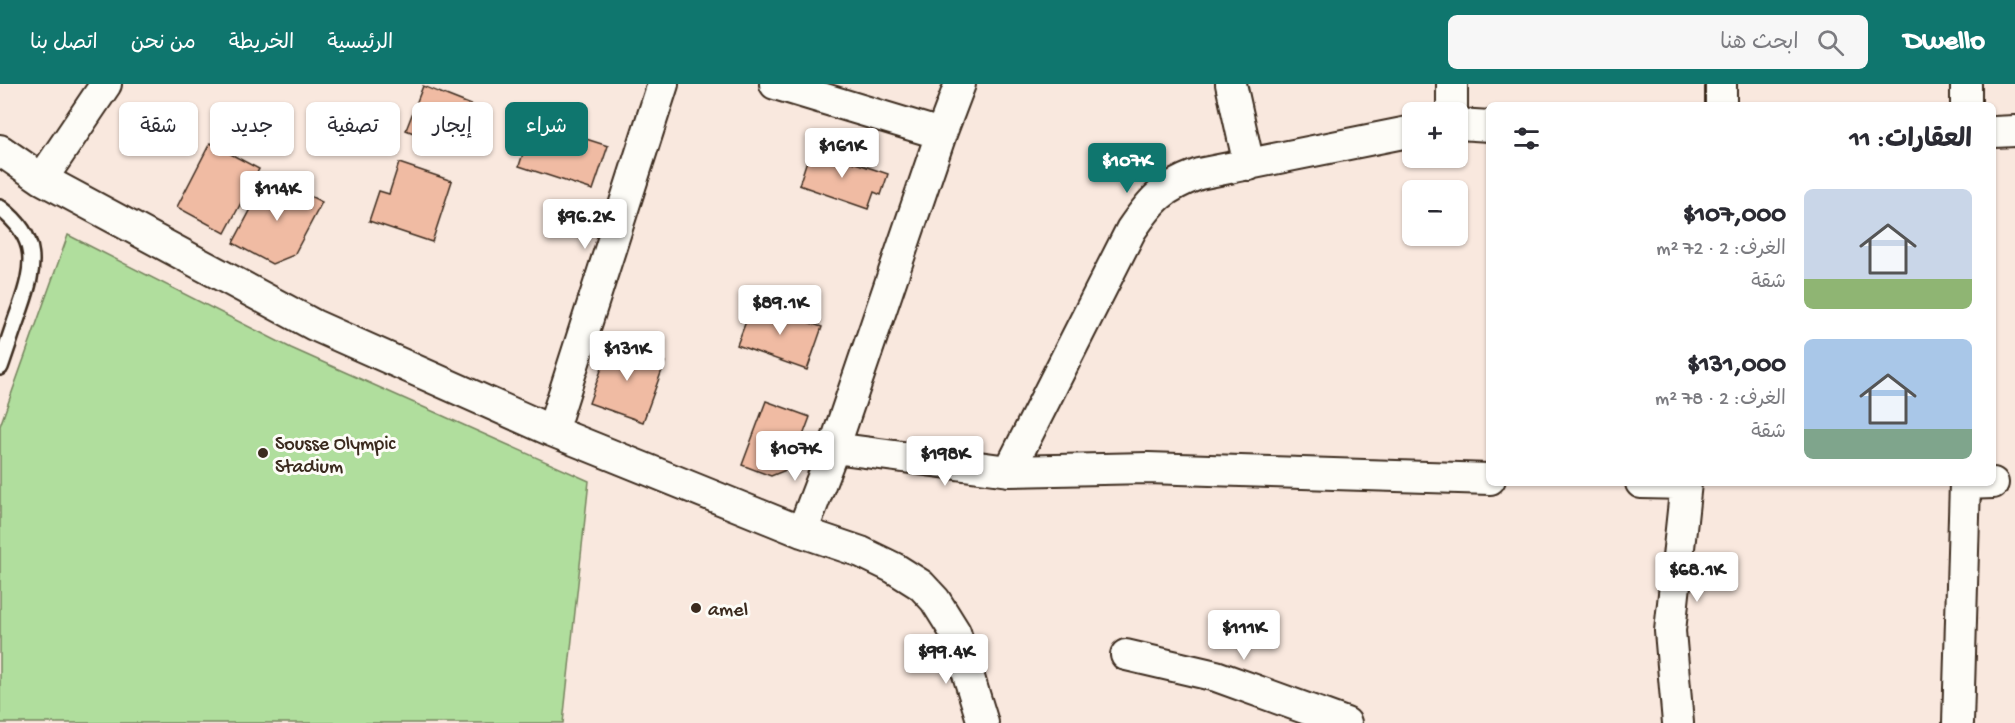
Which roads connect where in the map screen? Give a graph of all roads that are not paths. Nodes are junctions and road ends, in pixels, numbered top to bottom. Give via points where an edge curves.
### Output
1 (106, 84) edge
2 (663, 84) edge
3 (775, 84) edge
4 (960, 84) edge
5 (1231, 84) edge
6 (1452, 84) edge
7 (1721, 84) edge
8 (1966, 84) edge
9 (1452, 102) edge
10 (1720, 102) edge
11 (1966, 102) edge
12 (1468, 125) edge
13 (1486, 126) edge
14 (2015, 131) edge
15 (1996, 132) edge
16 (1402, 133) edge
17 (941, 134) junction
18 (0, 150) edge
19 (1249, 165) junction
20 (42, 179) junction
21 (0, 208) edge
22 (0, 367) edge
23 (552, 431) junction
24 (834, 448) junction
25 (1009, 471) junction
26 (1486, 479) edge
27 (1996, 483) edge
28 (2015, 483) edge
29 (1686, 486) edge
30 (1965, 486) edge
31 (802, 532) junction
32 (1125, 655) dead end
33 (983, 723) edge
34 (1346, 723) edge
35 (1678, 723) edge
36 (1958, 723) edge

1 - 20 street
2 - 23 street
3 - 17 street
4 - 17 street
5 - 19 street
6 - 9 street
7 - 10 street
8 - 11 street
12 - 13 street
14 - 15 street
16 - 19 street
17 - 24 street
18 - 20 street
19 - 25 street via 1199,174 1174,184 1150,203 1131,230
20 - 23 street via 314,325
21 - 22 lane via 21,227 30,245 32,265
23 - 31 street
24 - 25 street
24 - 31 street
25 - 26 street via 1148,468
27 - 28 street
29 - 35 street via 1670,631
30 - 36 street
31 - 33 street via 861,552 921,585 955,632
32 - 34 street via 1216,676

